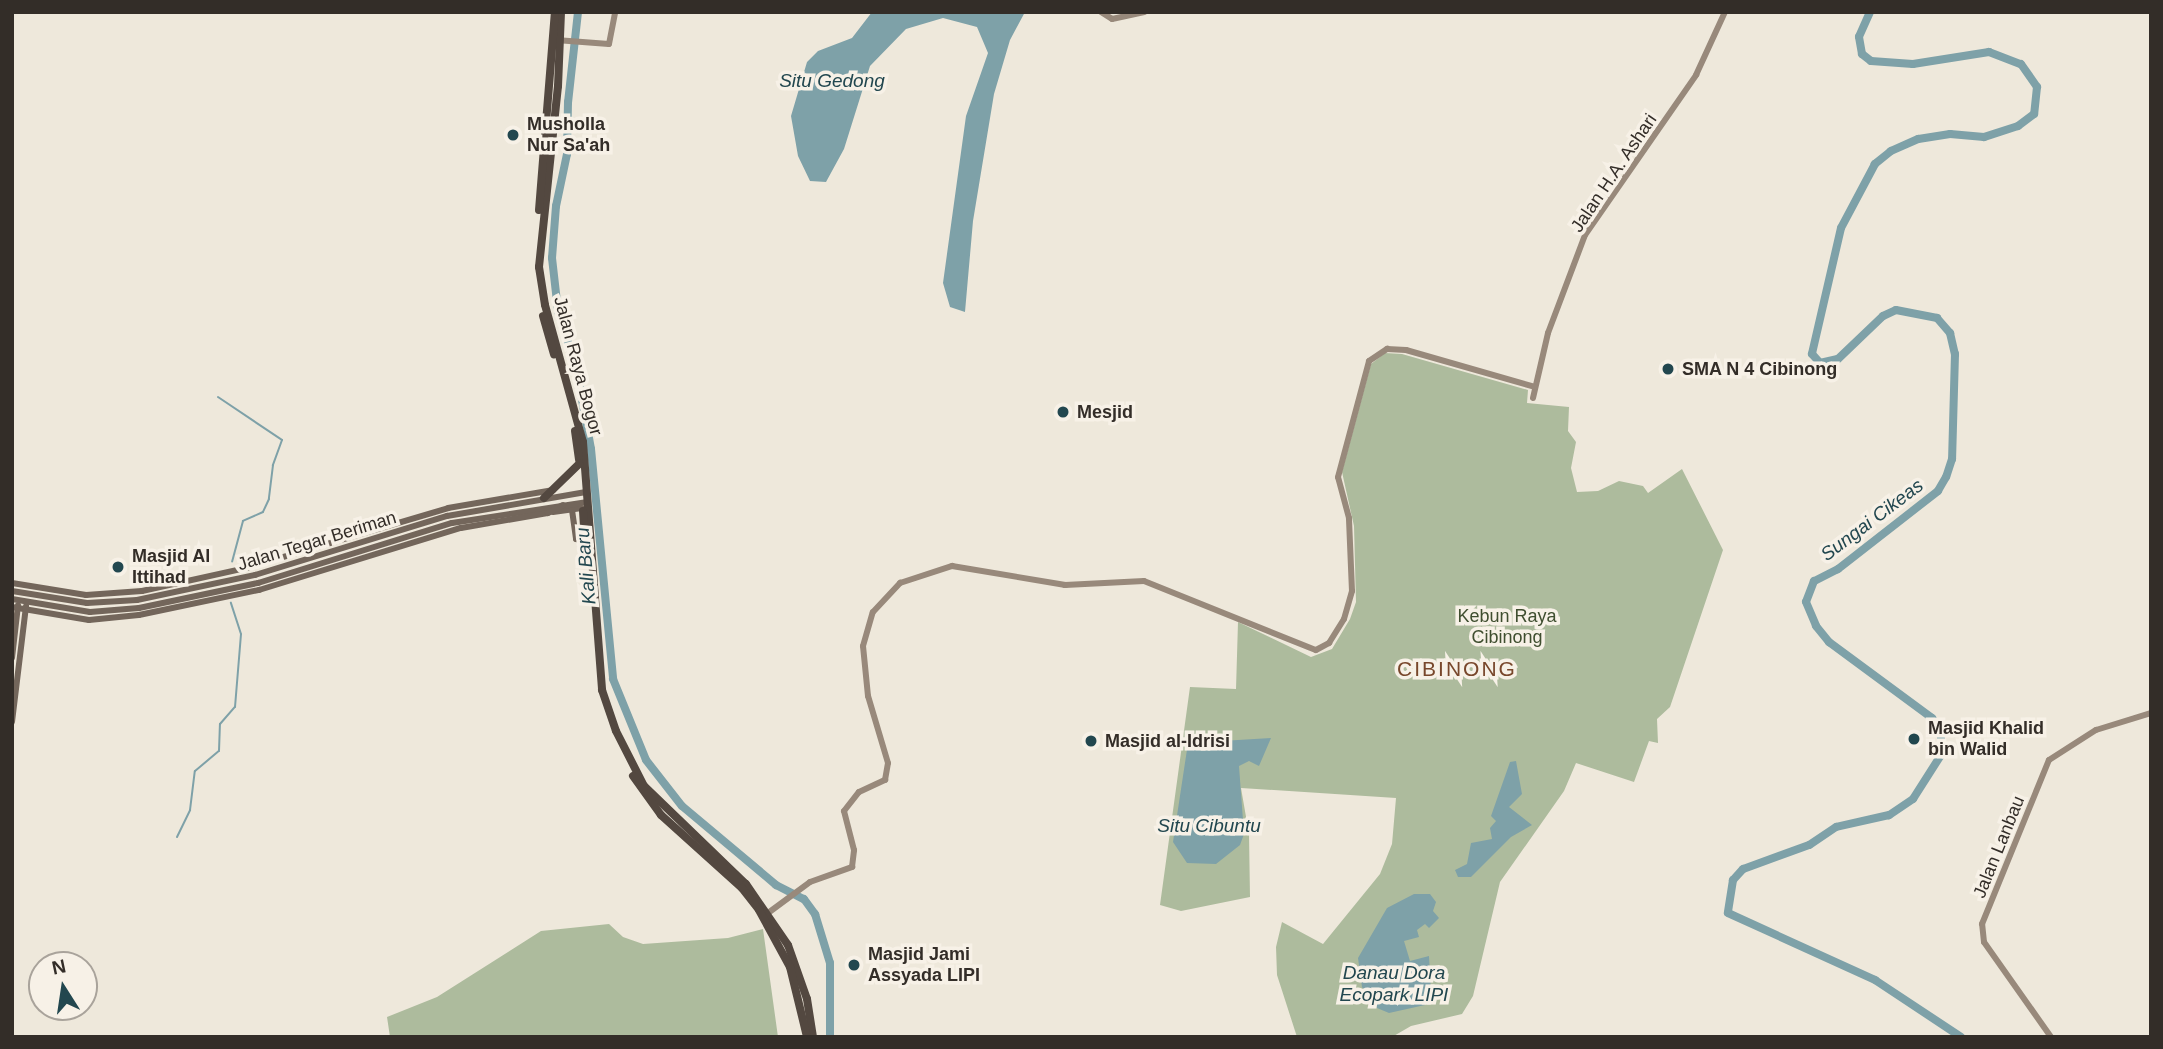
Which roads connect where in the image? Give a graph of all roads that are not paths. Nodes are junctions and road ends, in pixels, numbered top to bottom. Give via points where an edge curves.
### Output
1 (555, 12) edge
2 (561, 12) edge
3 (615, 12) edge
4 (1144, 12) edge
5 (1725, 12) edge
6 (1107, 16) edge
7 (561, 40) junction
8 (549, 144) junction
9 (1535, 387) junction
10 (1533, 398) dead end
11 (579, 464) junction
12 (553, 490) junction
13 (544, 498) junction
14 (584, 499) junction
15 (512, 500) junction
16 (565, 504) junction
17 (572, 510) junction
18 (548, 513) junction
19 (584, 541) junction
20 (588, 552) junction
21 (255, 575) junction
22 (12, 583) edge
23 (258, 583) junction
24 (16, 595) edge
25 (27, 597) junction
26 (19, 608) edge
27 (12, 658) edge
28 (2151, 713) edge
29 (12, 722) edge
30 (632, 770) junction
31 (768, 913) junction
32 (807, 1037) edge
33 (813, 1037) edge
34 (2051, 1037) edge

1 - 7 highway, Jalan Raya Bogor
2 - 7 highway, Jalan Raya Bogor
3 - 7 street via 612,42
4 - 6 street
5 - 9 street, Jalan H.A. Ashari via 1696,75 1585,235 1552,321
7 - 8 highway, Jalan Raya Bogor
8 - 11 highway, Jalan Raya Bogor via 534,279 574,425
8 - 14 highway, Jalan Raya Bogor via 540,278 579,423
9 - 10 street, Jalan H.A. Ashari
9 - 31 street via 1406,350 1387,349 1369,361 1338,477 1349,518 1353,585 1344,619 1329,643 1316,650 1144,581 1065,586 953,566 900,583 873,612 863,646 864,680 884,738 887,775 859,792 844,811 854,850 852,867 803,886
11 - 12 highway
11 - 14 highway, Jalan Raya Bogor
12 - 13 highway
12 - 15 main road, Jalan Tegar Beriman
13 - 14 main road, Jalan Tegar Beriman
13 - 15 main road, Jalan Tegar Beriman
14 - 16 main road, Jalan Tegar Beriman
14 - 17 main road
14 - 19 highway, Jalan Raya Bogor
14 - 20 highway, Jalan Raya Bogor
15 - 21 main road, Jalan Tegar Beriman
15 - 22 main road, Jalan Tegar Beriman via 448,508 246,568 142,591 86,596
16 - 18 main road, Jalan Tegar Beriman
16 - 23 main road, Jalan Tegar Beriman via 452,523
17 - 18 main road
17 - 19 main road via 576,539
18 - 26 main road, Jalan Tegar Beriman via 461,528 259,590 162,611 97,620
19 - 20 highway, Jalan Raya Bogor
20 - 30 highway, Jalan Raya Bogor via 597,691
21 - 23 main road
21 - 25 main road, Jalan Tegar Beriman via 111,603
23 - 25 main road, Jalan Tegar Beriman via 104,612
24 - 25 main road, Jalan Tegar Beriman
24 - 26 main road
25 - 26 main road
26 - 27 main road
26 - 29 main road
28 - 34 street, Jalan Lanbau via 2096,730 2049,760 1982,924 1984,942
30 - 31 highway, Jalan Raya Bogor via 666,811 746,884
30 - 32 highway, Jalan Raya Bogor via 661,815 742,888 759,911 790,967
31 - 33 highway, Jalan Raya Bogor via 801,978

